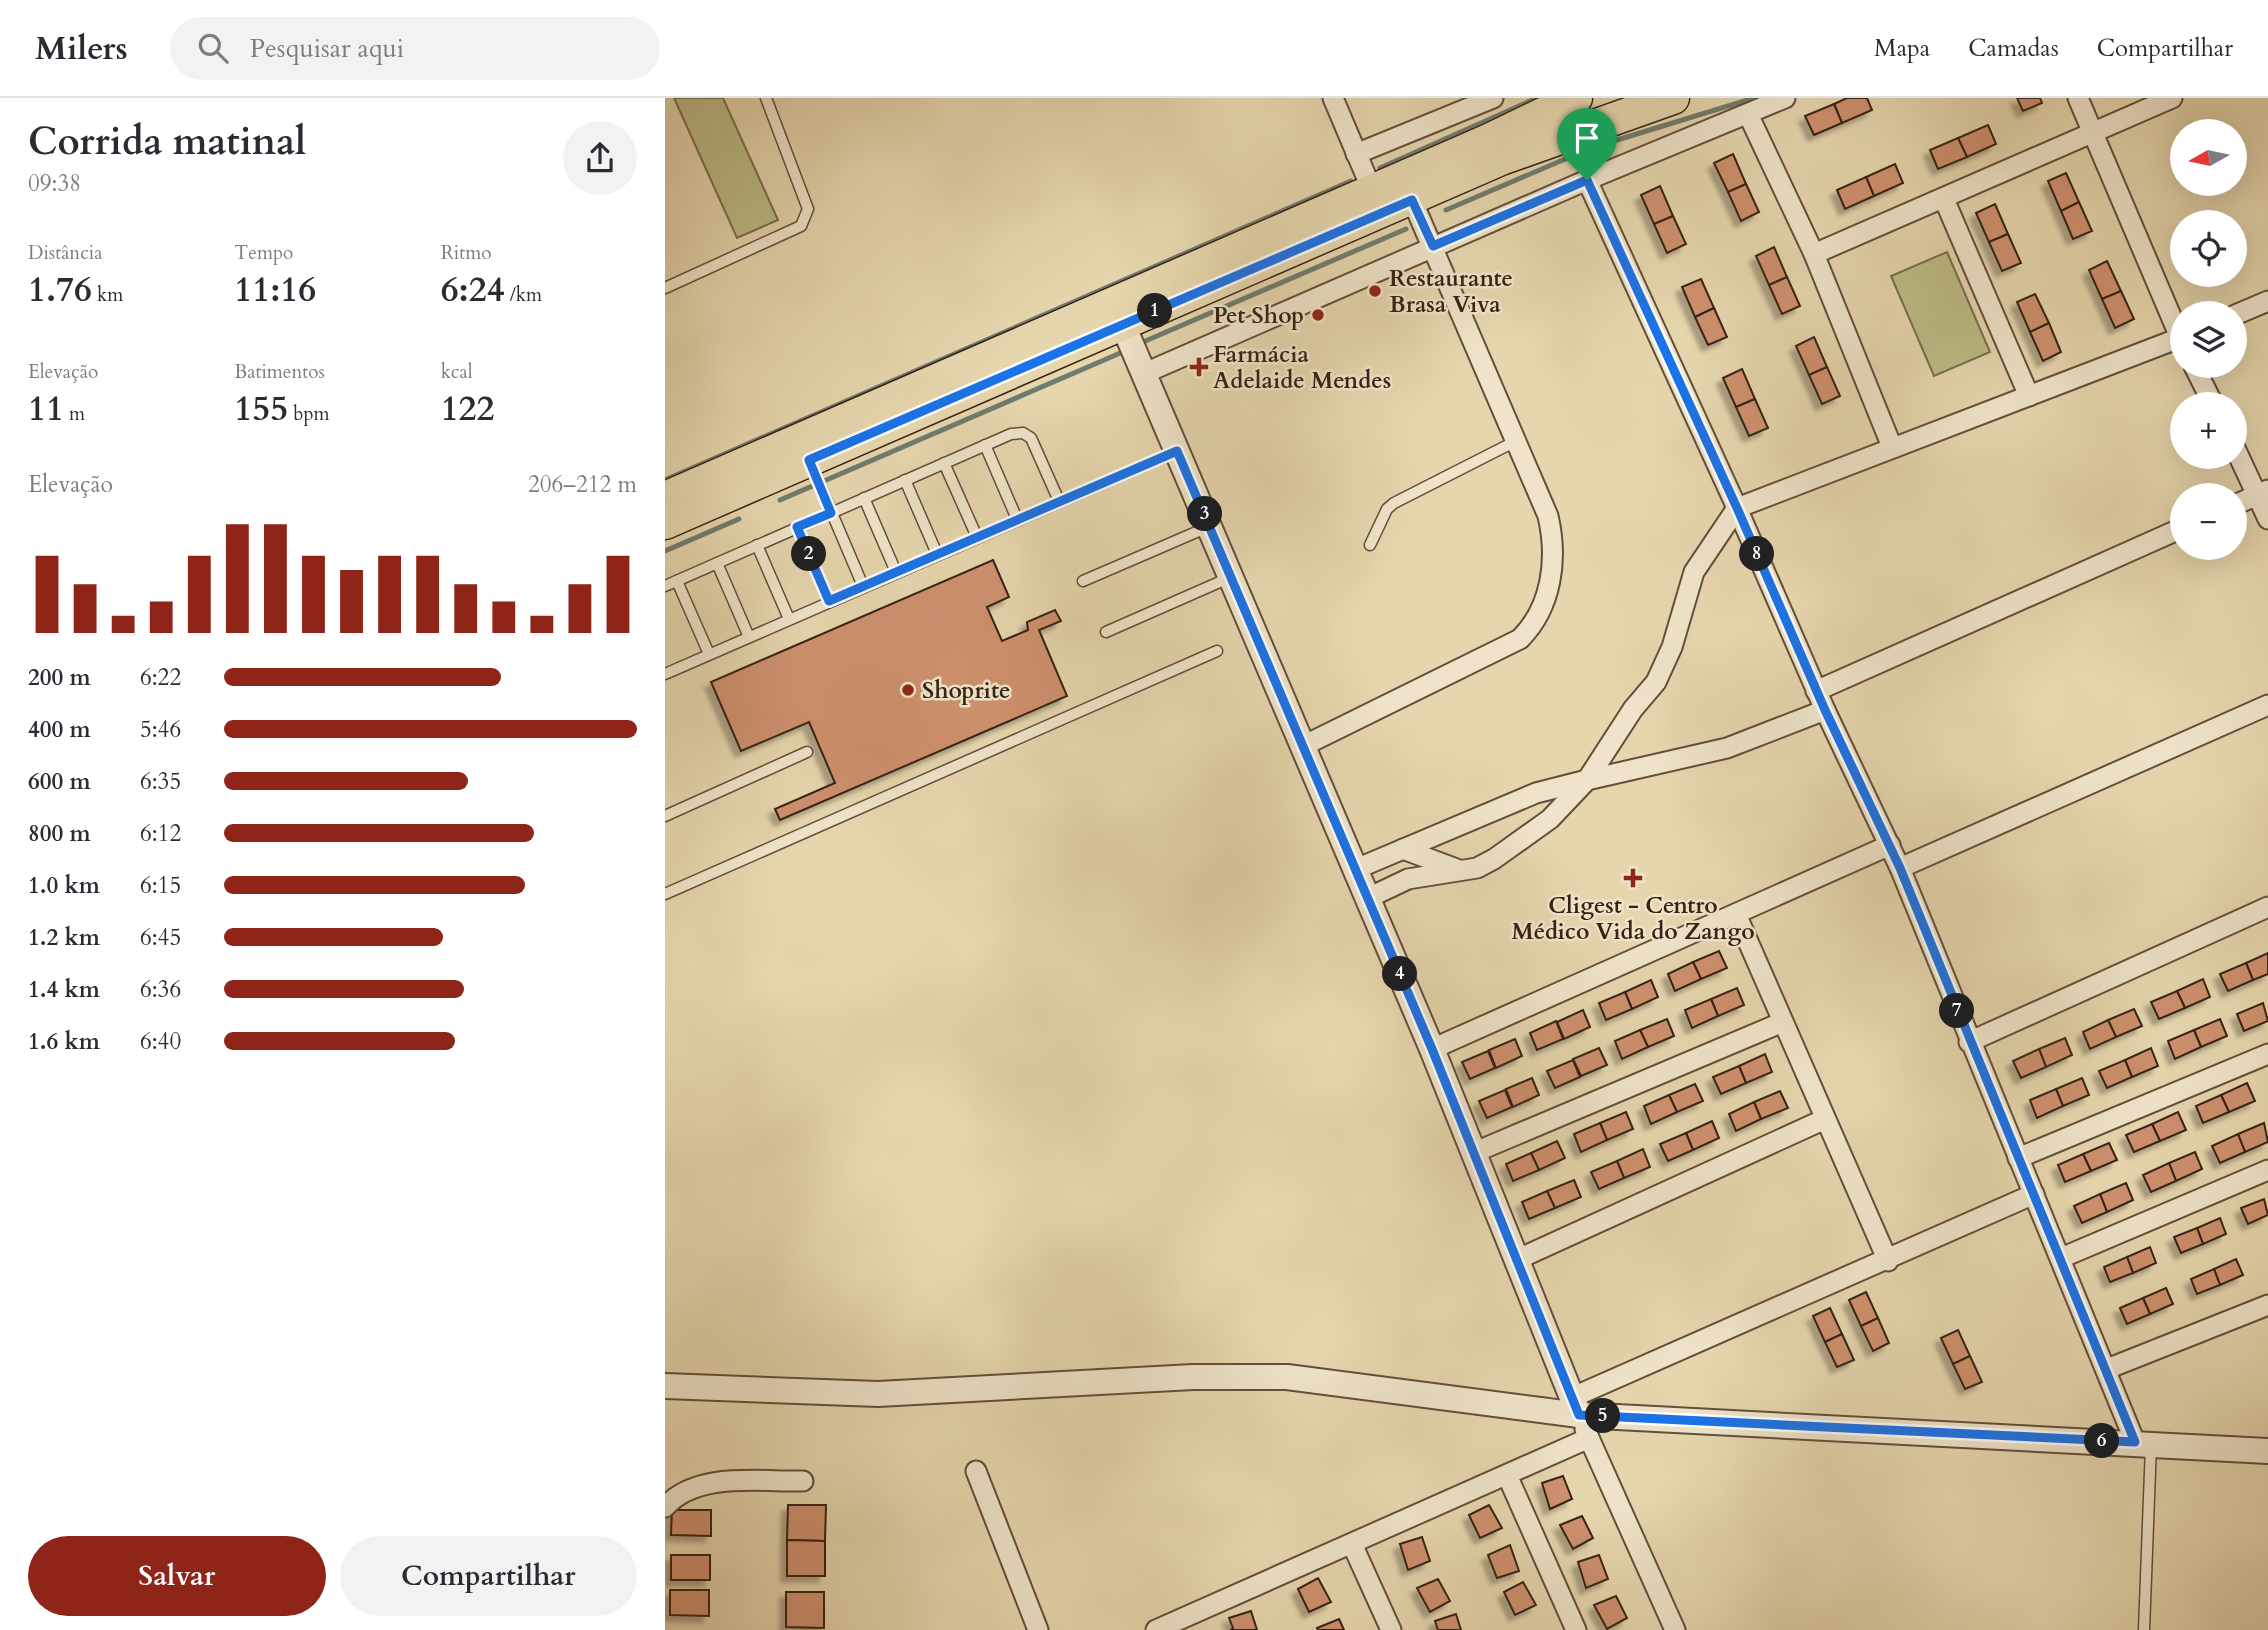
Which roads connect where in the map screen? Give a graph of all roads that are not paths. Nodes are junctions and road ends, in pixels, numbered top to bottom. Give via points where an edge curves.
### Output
1 (766, 98) edge
2 (1333, 98) edge
3 (1493, 98) edge
4 (1577, 98) edge
5 (1673, 98) edge
6 (1785, 98) edge
7 (2078, 98) edge
8 (2172, 98) edge
9 (1748, 114) junction
10 (2094, 134) junction
11 (1365, 173) junction
12 (1587, 180) junction
13 (1944, 199) junction
14 (1423, 223) junction
15 (1814, 254) junction
16 (665, 288) edge
17 (2268, 300) edge
18 (2247, 310) edge
19 (2170, 311) edge
20 (2170, 343) edge
21 (1133, 348) junction
22 (2029, 396) junction
23 (1516, 441) junction
24 (985, 445) junction
25 (1892, 447) junction
26 (1177, 451) junction
27 (944, 463) junction
28 (2247, 467) edge
29 (813, 469) junction
30 (905, 481) junction
31 (2263, 492) edge
32 (665, 498) edge
33 (864, 498) junction
34 (2247, 499) edge
35 (1059, 500) junction
36 (1737, 508) junction
37 (831, 513) junction
38 (2268, 513) edge
39 (1017, 519) junction
40 (2268, 519) edge
41 (665, 523) edge
42 (1210, 526) junction
43 (797, 527) junction
44 (2170, 533) edge
45 (977, 537) junction
46 (757, 545) junction
47 (1370, 545) dead end
48 (937, 554) junction
49 (717, 563) junction
50 (896, 572) junction
51 (1231, 577) junction
52 (677, 581) junction
53 (1083, 582) dead end
54 (665, 586) edge
55 (863, 586) junction
56 (829, 601) junction
57 (789, 619) junction
58 (1106, 632) dead end
59 (749, 637) junction
60 (1217, 651) dead end
61 (709, 654) junction
62 (666, 670) edge
63 (1816, 691) junction
64 (2268, 705) edge
65 (1825, 710) junction
66 (1303, 746) junction
67 (807, 752) dead end
68 (1587, 780) junction
69 (665, 816) edge
70 (1443, 832) junction
71 (1890, 845) junction
72 (1403, 849) junction
73 (1424, 857) junction
74 (1900, 868) junction
75 (1356, 869) junction
76 (1460, 870) junction
77 (1409, 879) junction
78 (665, 894) edge
79 (1368, 898) junction
80 (2268, 907) edge
81 (1736, 914) junction
82 (1783, 1022) junction
83 (1969, 1042) junction
84 (1432, 1049) junction
85 (2268, 1054) edge
86 (1825, 1119) junction
87 (1473, 1153) junction
88 (2018, 1158) junction
89 (2268, 1170) edge
90 (2034, 1194) junction
91 (2061, 1258) junction
92 (1516, 1260) junction
93 (1888, 1261) junction
94 (2268, 1306) edge
95 (2107, 1369) junction
96 (665, 1387) edge
97 (1575, 1406) junction
98 (1589, 1438) junction
99 (2143, 1443) junction
100 (2268, 1451) edge
101 (976, 1471) dead end
102 (1507, 1475) junction
103 (803, 1481) dead end
104 (665, 1507) edge
105 (1352, 1544) junction
106 (1200, 1621) edge
107 (1038, 1630) edge
108 (1156, 1630) edge
109 (1391, 1630) edge
110 (1576, 1630) edge
111 (1675, 1630) edge
112 (2144, 1630) edge

1 - 16 lane via 808,209 801,226
2 - 11 street
3 - 11 street
4 - 11 main road
5 - 14 main road via 1501,159
6 - 9 street
7 - 10 street
8 - 10 street
9 - 12 street
9 - 15 street
10 - 13 street
10 - 19 street
11 - 32 main road
12 - 14 street
12 - 36 street
13 - 15 street
13 - 22 street
14 - 21 main road
14 - 21 street
14 - 23 street
15 - 25 street
17 - 18 street
20 - 22 street
21 - 26 street
21 - 29 main road
22 - 25 street
23 - 47 lane via 1394,503
23 - 66 street via 1552,534 1550,582 1532,627 1520,639
24 - 27 lane
24 - 35 lane via 1011,434 1031,438
24 - 39 lane
25 - 36 street
26 - 35 lane
26 - 42 street
27 - 30 lane
27 - 45 lane
28 - 31 street
29 - 37 lane
29 - 41 main road
30 - 33 lane
30 - 48 lane
31 - 34 street
31 - 38 street
31 - 40 street
33 - 37 lane
33 - 50 lane
35 - 39 lane
36 - 63 street
36 - 68 street via 1694,572 1656,682
37 - 43 lane
37 - 55 lane
39 - 45 lane
42 - 51 street
42 - 53 lane
43 - 46 lane
43 - 56 lane
44 - 63 street
45 - 48 lane
46 - 49 lane
46 - 57 lane
48 - 50 lane
49 - 52 lane
49 - 59 lane
50 - 55 lane
51 - 58 lane
51 - 66 street
52 - 54 lane
52 - 61 lane
55 - 56 lane
56 - 57 lane
57 - 59 lane
59 - 61 lane
60 - 78 lane
61 - 62 lane
63 - 65 street
64 - 74 street
65 - 68 street via 1727,748
65 - 71 street
66 - 75 street
67 - 69 lane
68 - 70 street via 1536,793
68 - 76 street via 1550,818 1494,859
70 - 72 street
70 - 73 street
71 - 74 street
71 - 81 street
72 - 73 street
72 - 75 street
73 - 76 street
73 - 77 street
74 - 83 street
75 - 79 street
76 - 77 street
77 - 79 street
79 - 84 street
80 - 83 street
81 - 82 street
81 - 84 street
82 - 86 street
82 - 87 street
83 - 88 street
84 - 87 street
85 - 88 street
86 - 92 street
86 - 93 street
87 - 92 street
88 - 90 street
89 - 91 street
90 - 91 street
90 - 93 street
91 - 95 street
92 - 97 street
93 - 97 street
94 - 95 street
95 - 99 street
96 - 97 street via 931,1394 1261,1376
97 - 98 street
97 - 99 street
98 - 102 street
98 - 111 street
99 - 100 street
99 - 112 lane
101 - 107 street
102 - 105 street
102 - 110 street
103 - 104 street via 701,1484
105 - 106 street
105 - 109 street
106 - 108 street

